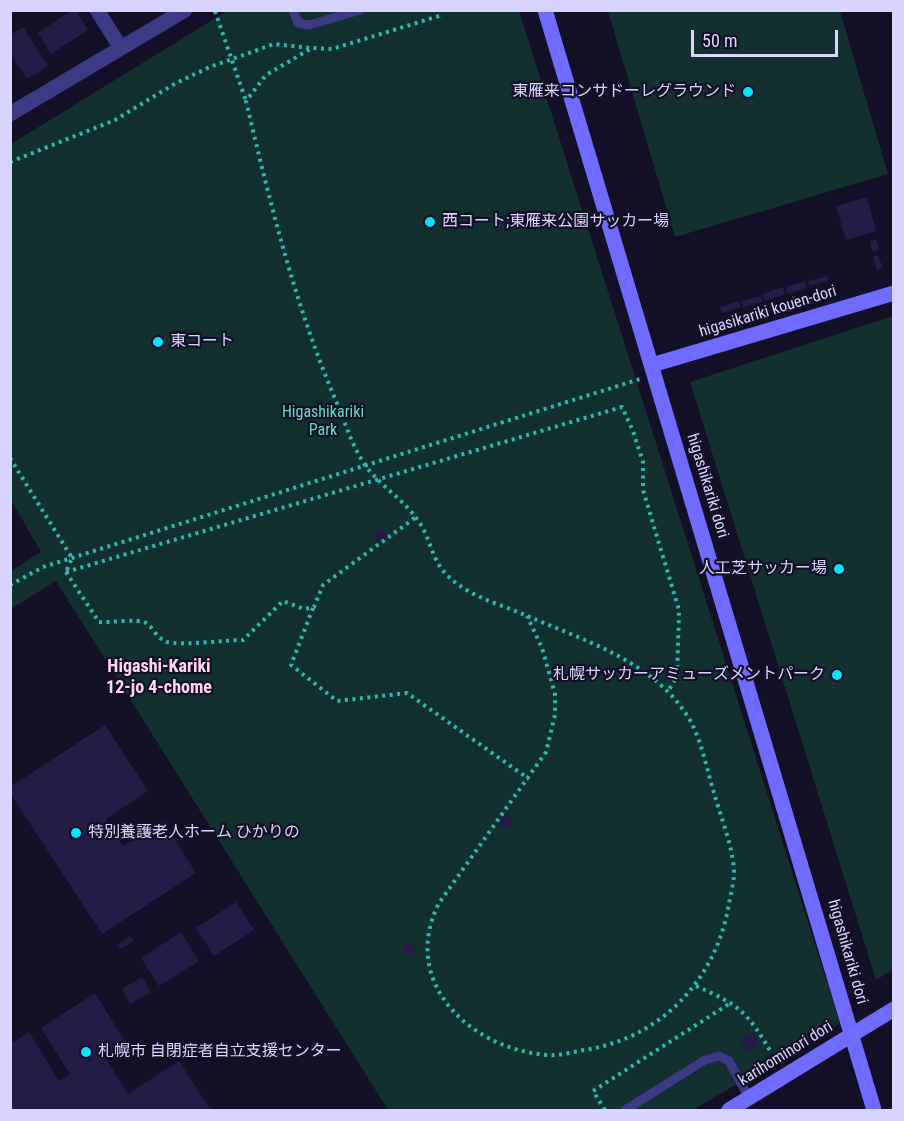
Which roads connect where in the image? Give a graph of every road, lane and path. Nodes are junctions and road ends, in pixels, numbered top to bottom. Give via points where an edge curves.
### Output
1 (97, 10) edge
2 (185, 10) edge
3 (293, 10) edge
4 (360, 10) edge
5 (545, 10) edge
6 (215, 11) edge
7 (439, 16) dead end
8 (121, 48) junction
9 (312, 48) junction
10 (230, 60) junction
11 (246, 101) junction
12 (13, 108) edge
13 (10, 162) edge
14 (894, 293) edge
15 (654, 370) junction
16 (10, 458) edge
17 (365, 466) junction
18 (377, 479) junction
19 (417, 517) junction
20 (72, 558) junction
21 (66, 572) junction
22 (10, 585) edge
23 (314, 607) junction
24 (527, 616) junction
25 (668, 692) junction
26 (529, 779) junction
27 (696, 986) junction
28 (732, 1002) junction
29 (894, 1009) edge
30 (851, 1035) junction
31 (772, 1054) dead end
32 (749, 1098) junction
33 (605, 1110) edge
34 (625, 1110) edge
35 (729, 1110) edge
36 (874, 1110) edge

1 - 8 street
2 - 8 street
3 - 4 lane via 298,23 309,25
5 - 15 street, higashikariki dori
6 - 10 path
7 - 9 path via 332,49
8 - 12 street
9 - 10 path via 274,44
9 - 11 path via 266,75
10 - 11 path
10 - 13 path via 176,83 116,120
11 - 17 path via 292,280 315,352
14 - 15 street, higasikariki kouen-dori
15 - 17 path
15 - 30 street, higashikariki dori
16 - 20 path
17 - 18 path
17 - 20 path
18 - 19 path
18 - 21 path
18 - 25 path via 622,408 633,431 643,490 680,610 677,677
19 - 23 path via 323,585
19 - 24 path via 433,555 455,583
20 - 21 path
20 - 22 path via 43,567
21 - 23 path via 99,622 146,623 156,636 168,642 243,640 283,601 304,609
23 - 26 path via 291,665 338,701 407,693
24 - 25 path via 608,650 638,667
24 - 26 path via 546,658 555,694 555,715 546,752
25 - 27 path via 696,734 734,873 718,946
26 - 27 path via 451,883 431,918 426,938 430,974 452,1011 476,1031 511,1047 548,1055 564,1054 605,1046 634,1035 651,1026
27 - 28 path
28 - 31 path via 755,1025
28 - 33 path via 593,1090
29 - 30 street, karihominori dori
30 - 32 street, karihominori dori
30 - 36 street, higashikariki dori
32 - 34 lane via 729,1061 719,1056 705,1060
32 - 35 street, karihominori dori

